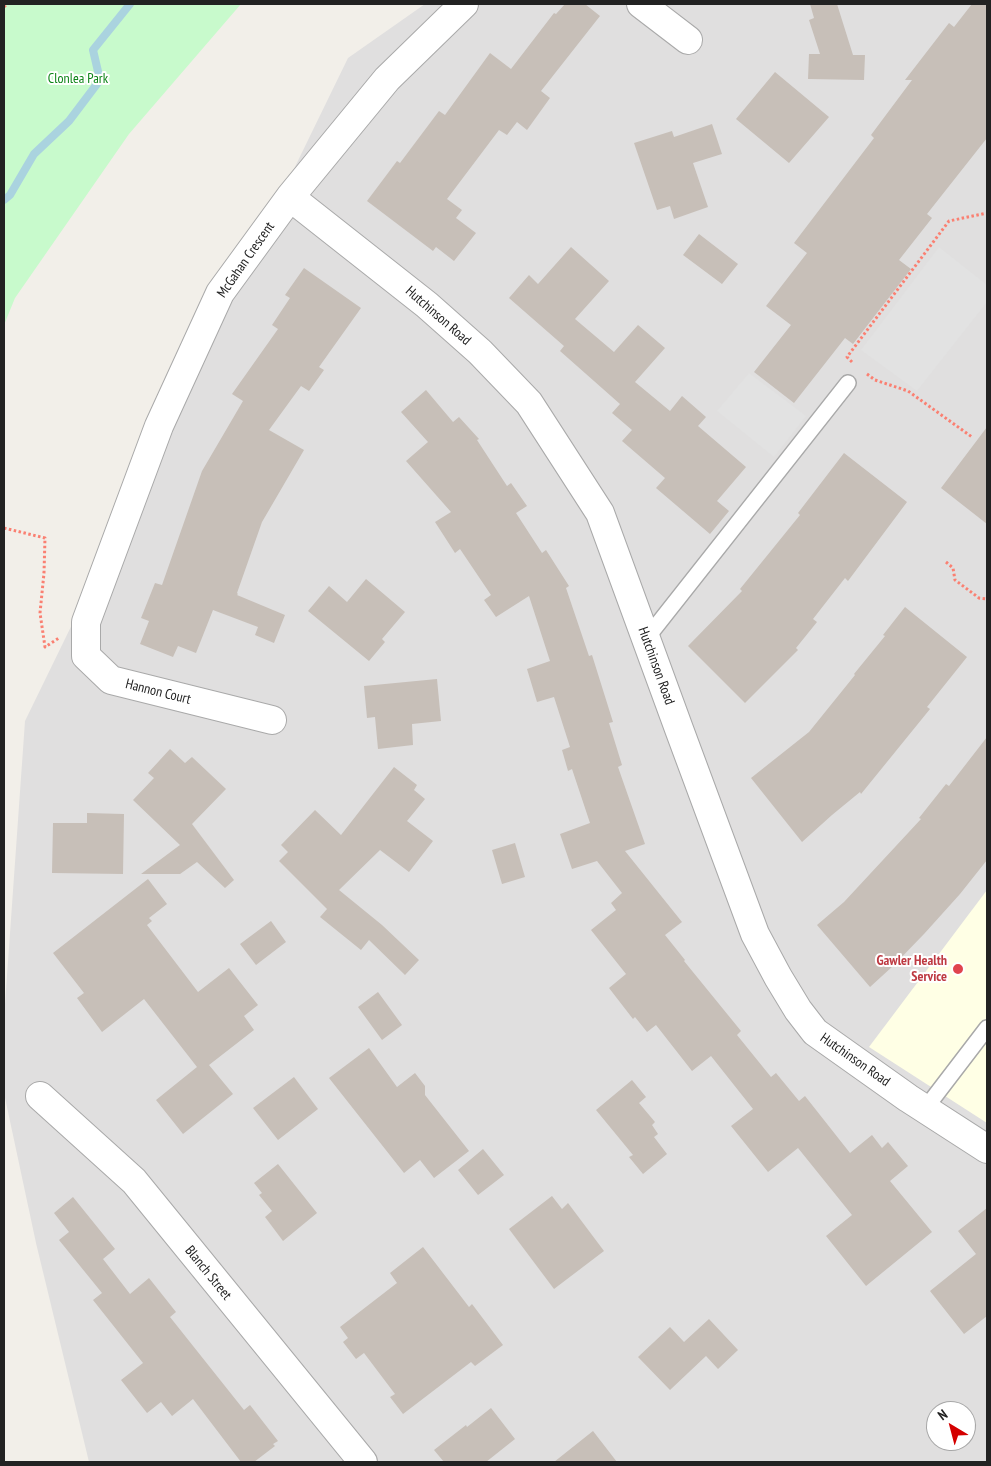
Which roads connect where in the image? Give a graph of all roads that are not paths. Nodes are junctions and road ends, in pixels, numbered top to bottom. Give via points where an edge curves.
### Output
1 (464, 4) edge
2 (641, 4) edge
3 (688, 40) dead end
4 (290, 197) junction
5 (848, 383) dead end
6 (86, 622) joint
7 (646, 639) junction
8 (272, 720) dead end
9 (987, 1028) edge
10 (980, 1049) edge
11 (40, 1096) dead end
12 (925, 1109) junction
13 (987, 1149) edge
14 (362, 1462) edge

1 - 4 street, McGahan Crescent via 387,78
2 - 3 street
4 - 6 street, McGahan Crescent via 220,293 159,426
4 - 7 street, Hutchinson Road via 427,305 529,402 600,513
5 - 7 lane
6 - 8 street, Hannon Court via 86,656 111,680
7 - 12 street, Hutchinson Road via 755,934 778,977 815,1032
9 - 10 lane
10 - 12 lane
11 - 14 street, Blanch Street via 134,1181
12 - 13 street, Hutchinson Road

